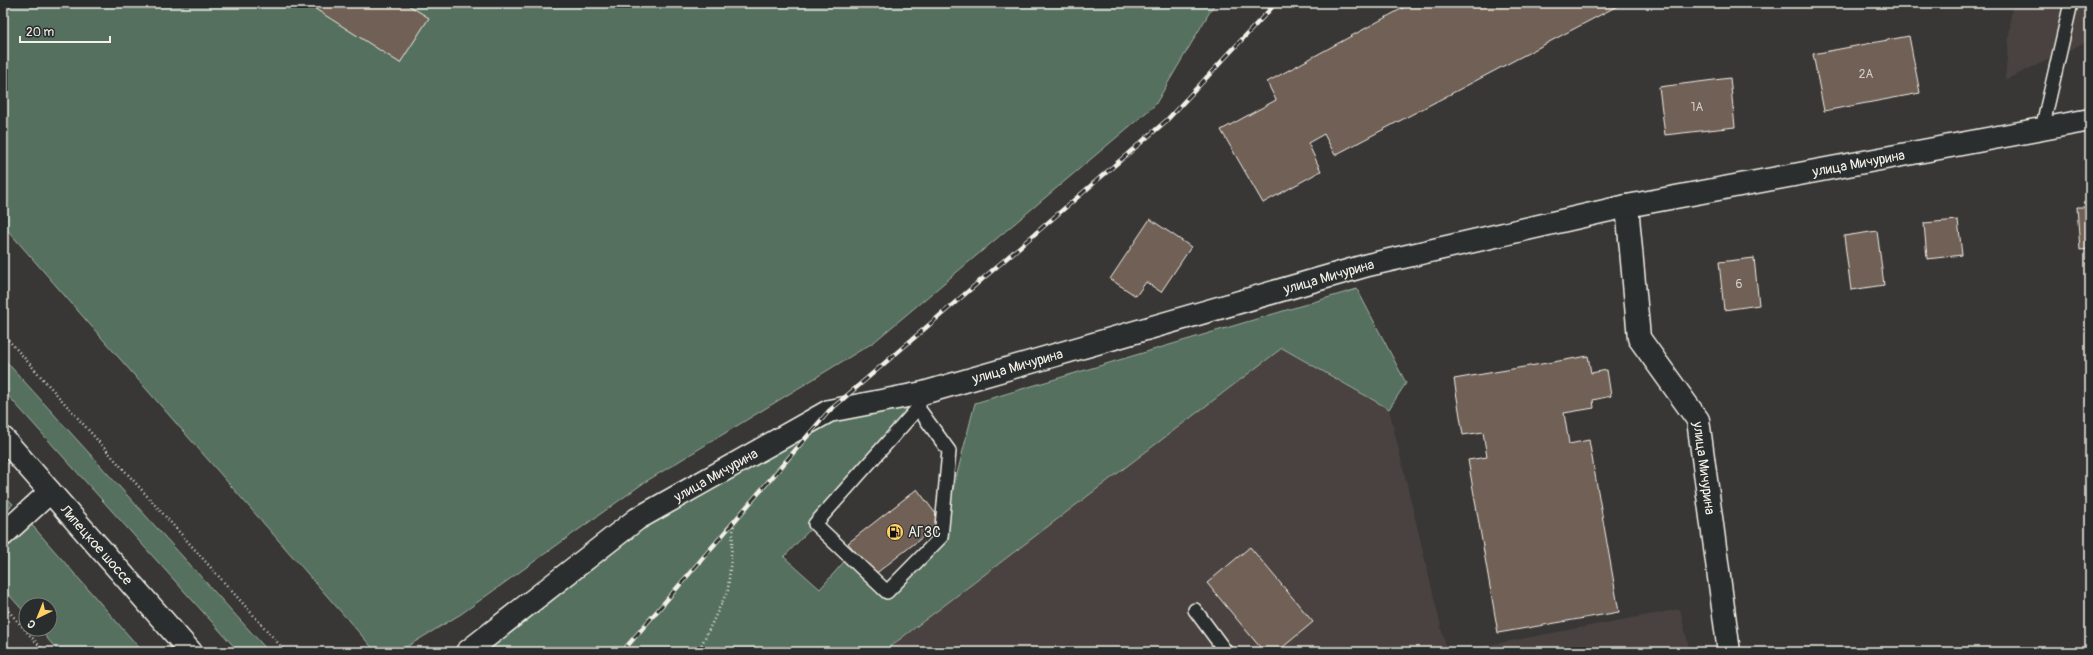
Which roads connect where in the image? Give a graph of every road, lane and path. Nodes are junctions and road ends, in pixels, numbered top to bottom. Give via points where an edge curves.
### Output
1 (2071, 3) edge
2 (2090, 120) edge
3 (2042, 129) junction
4 (1627, 206) junction
5 (3, 334) edge
6 (921, 401) junction
7 (3, 438) edge
8 (50, 492) junction
9 (734, 522) dead end
10 (3, 535) edge
11 (3, 605) edge
12 (1195, 610) dead end
13 (45, 652) edge
14 (191, 652) edge
15 (286, 652) edge
16 (467, 652) edge
17 (698, 652) edge
18 (1226, 652) edge
19 (1729, 652) edge

1 - 3 lane
2 - 3 street, улица Мичурина
3 - 4 street, улица Мичурина
4 - 6 street, улица Мичурина via 1368,265
4 - 19 street, улица Мичурина via 1639,338 1698,420
5 - 15 path
6 - 6 lane via 815,524 887,592 941,537 949,451
6 - 16 street, улица Мичурина via 829,411 644,515
7 - 8 street, Липецкое шоссе
8 - 10 street
8 - 14 street, Липецкое шоссе
9 - 17 path via 728,590
11 - 13 path
12 - 18 lane

